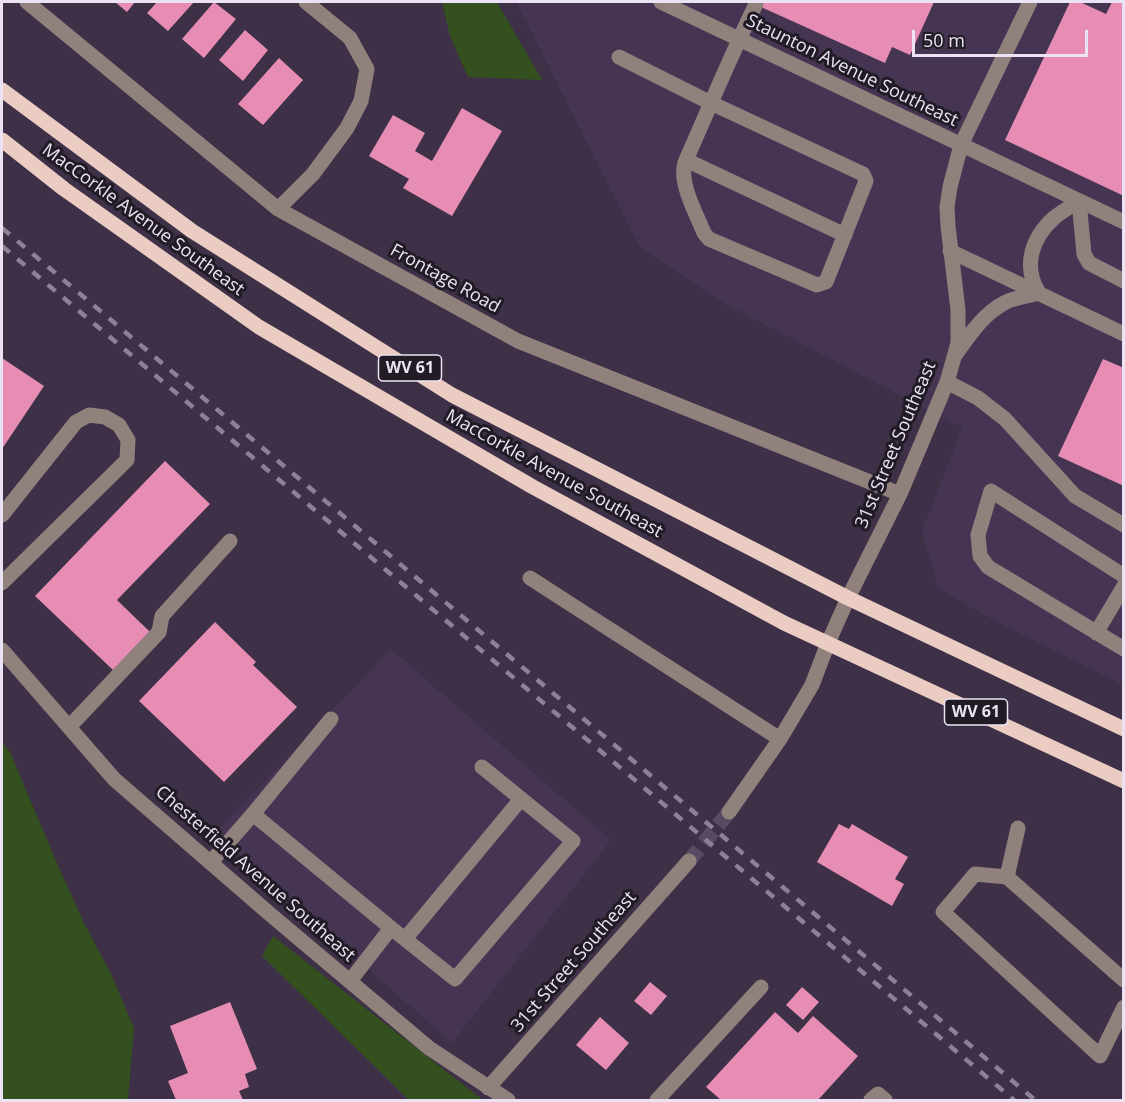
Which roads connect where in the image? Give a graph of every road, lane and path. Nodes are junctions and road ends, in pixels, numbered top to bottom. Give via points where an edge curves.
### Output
1 (27, 2) edge
2 (306, 2) edge
3 (661, 2) edge
4 (1030, 2) edge
5 (756, 4) dead end
6 (739, 39) junction
7 (619, 57) dead end
8 (2, 90) edge
9 (711, 103) junction
10 (2, 140) edge
11 (961, 145) junction
12 (686, 160) junction
13 (1079, 201) junction
14 (278, 209) junction
15 (1124, 222) edge
16 (844, 235) junction
17 (950, 251) junction
18 (1124, 281) edge
19 (1039, 293) junction
20 (1124, 334) edge
21 (954, 357) junction
22 (947, 382) junction
23 (900, 494) junction
24 (2, 515) edge
25 (1124, 525) edge
26 (230, 541) dead end
27 (1124, 576) edge
28 (530, 578) dead end
29 (2, 583) edge
30 (1124, 586) edge
31 (848, 598) junction
32 (1096, 633) junction
33 (828, 643) junction
34 (1124, 649) edge
35 (2, 650) edge
36 (331, 720) dead end
37 (69, 727) junction
38 (1124, 729) edge
39 (780, 739) junction
40 (482, 766) dead end
41 (1124, 781) edge
42 (521, 799) junction
43 (729, 812) tunnel mouth
44 (253, 813) junction
45 (1018, 828) dead end
46 (688, 861) tunnel mouth
47 (211, 862) junction
48 (1007, 877) junction
49 (391, 928) junction
50 (405, 939) junction
51 (1124, 980) edge
52 (350, 981) junction
53 (761, 987) dead end
54 (1124, 1007) edge
55 (489, 1088) junction
56 (507, 1101) edge
57 (657, 1101) edge
58 (871, 1101) edge
59 (885, 1101) edge

1 - 14 street, Frontage Road
2 - 14 street via 350,38 367,69 362,101 347,128 313,174
3 - 6 street, Staunton Avenue Southeast
4 - 11 street, 31st Street Southeast
5 - 6 street
6 - 9 street
6 - 11 street, Staunton Avenue Southeast
7 - 9 street
8 - 31 main road, MacCorkle Avenue Southeast / WV 61 via 192,231 452,395
9 - 12 street
9 - 16 street via 863,174 866,181
10 - 33 main road, MacCorkle Avenue Southeast / WV 61 via 64,189 259,327 533,487
11 - 13 street, Staunton Avenue Southeast
11 - 17 street, 31st Street Southeast via 950,187
12 - 16 street
12 - 16 street via 684,183 709,239 817,285 826,282
13 - 15 street, Staunton Avenue Southeast
13 - 18 street via 1084,254 1089,263
13 - 19 street via 1055,218 1034,245 1030,269
14 - 23 street, Frontage Road via 518,341
17 - 19 street
17 - 21 street, 31st Street Southeast via 958,310
19 - 20 street
19 - 21 street via 1006,302 994,310 977,324
21 - 22 street, 31st Street Southeast
22 - 23 street, 31st Street Southeast
22 - 25 street via 978,398 1005,419 1075,496
23 - 31 street, 31st Street Southeast
24 - 29 street via 76,422 89,415 105,417 119,425 128,440 127,460
26 - 37 street via 162,616 159,632
27 - 32 street via 991,491 978,535 980,556 988,567
28 - 39 street
30 - 32 street
31 - 33 street, 31st Street Southeast
31 - 38 main road, MacCorkle Avenue Southeast / WV 61
32 - 34 street
33 - 39 street, 31st Street Southeast via 812,685
33 - 41 main road, MacCorkle Avenue Southeast / WV 61
35 - 37 street, Chesterfield Avenue Southeast
36 - 44 street
37 - 47 street, Chesterfield Avenue Southeast via 114,779
39 - 43 street, 31st Street Southeast
40 - 42 street
42 - 50 street
42 - 50 street via 573,841 455,980
44 - 47 street
44 - 49 street
45 - 48 street
46 - 55 street, 31st Street Southeast
47 - 52 street, Chesterfield Avenue Southeast
48 - 51 street
48 - 54 street via 975,874 943,912 1100,1056
49 - 50 street
49 - 52 street
52 - 55 street, Chesterfield Avenue Southeast via 429,1048
53 - 57 street
55 - 56 street, Chesterfield Avenue Southeast
58 - 59 street via 878,1094

